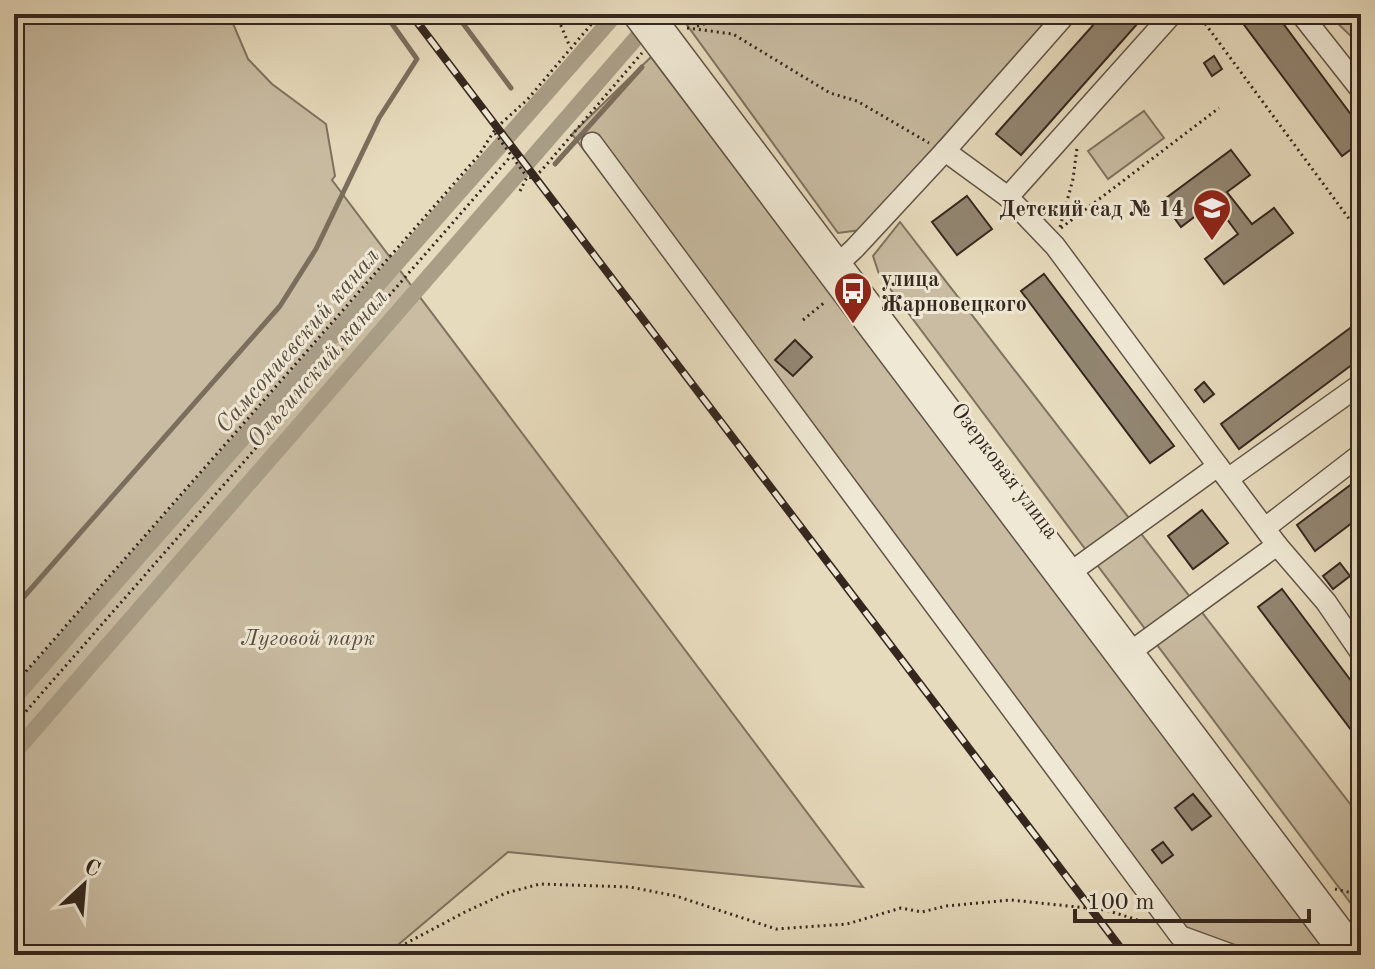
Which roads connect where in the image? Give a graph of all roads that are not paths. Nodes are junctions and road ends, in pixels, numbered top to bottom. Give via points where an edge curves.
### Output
1 (632, 14) edge
2 (653, 14) edge
3 (1066, 14) edge
4 (1172, 14) edge
5 (1301, 14) edge
6 (668, 37) junction
7 (1361, 90) edge
8 (592, 143) dead end
9 (945, 151) junction
10 (1008, 197) junction
11 (833, 268) junction
12 (1361, 384) edge
13 (1361, 454) edge
14 (1223, 472) junction
15 (1271, 537) junction
16 (1066, 576) junction
17 (1361, 653) edge
18 (1125, 655) junction
19 (1361, 954) edge
20 (1232, 955) edge
21 (1341, 955) edge

1 - 6 street, Озерковая улица
2 - 6 street, Озерковая улица
3 - 9 street
4 - 10 street
5 - 7 street
6 - 11 street, Озерковая улица
8 - 20 street via 1180,936
9 - 10 street
9 - 11 street
10 - 14 street via 1055,246
11 - 16 street, Озерковая улица
12 - 14 street
13 - 15 street
14 - 15 street
14 - 16 street
15 - 17 street
15 - 18 street
16 - 18 street, Озерковая улица
18 - 19 street, Озерковая улица
18 - 21 street, Озерковая улица

